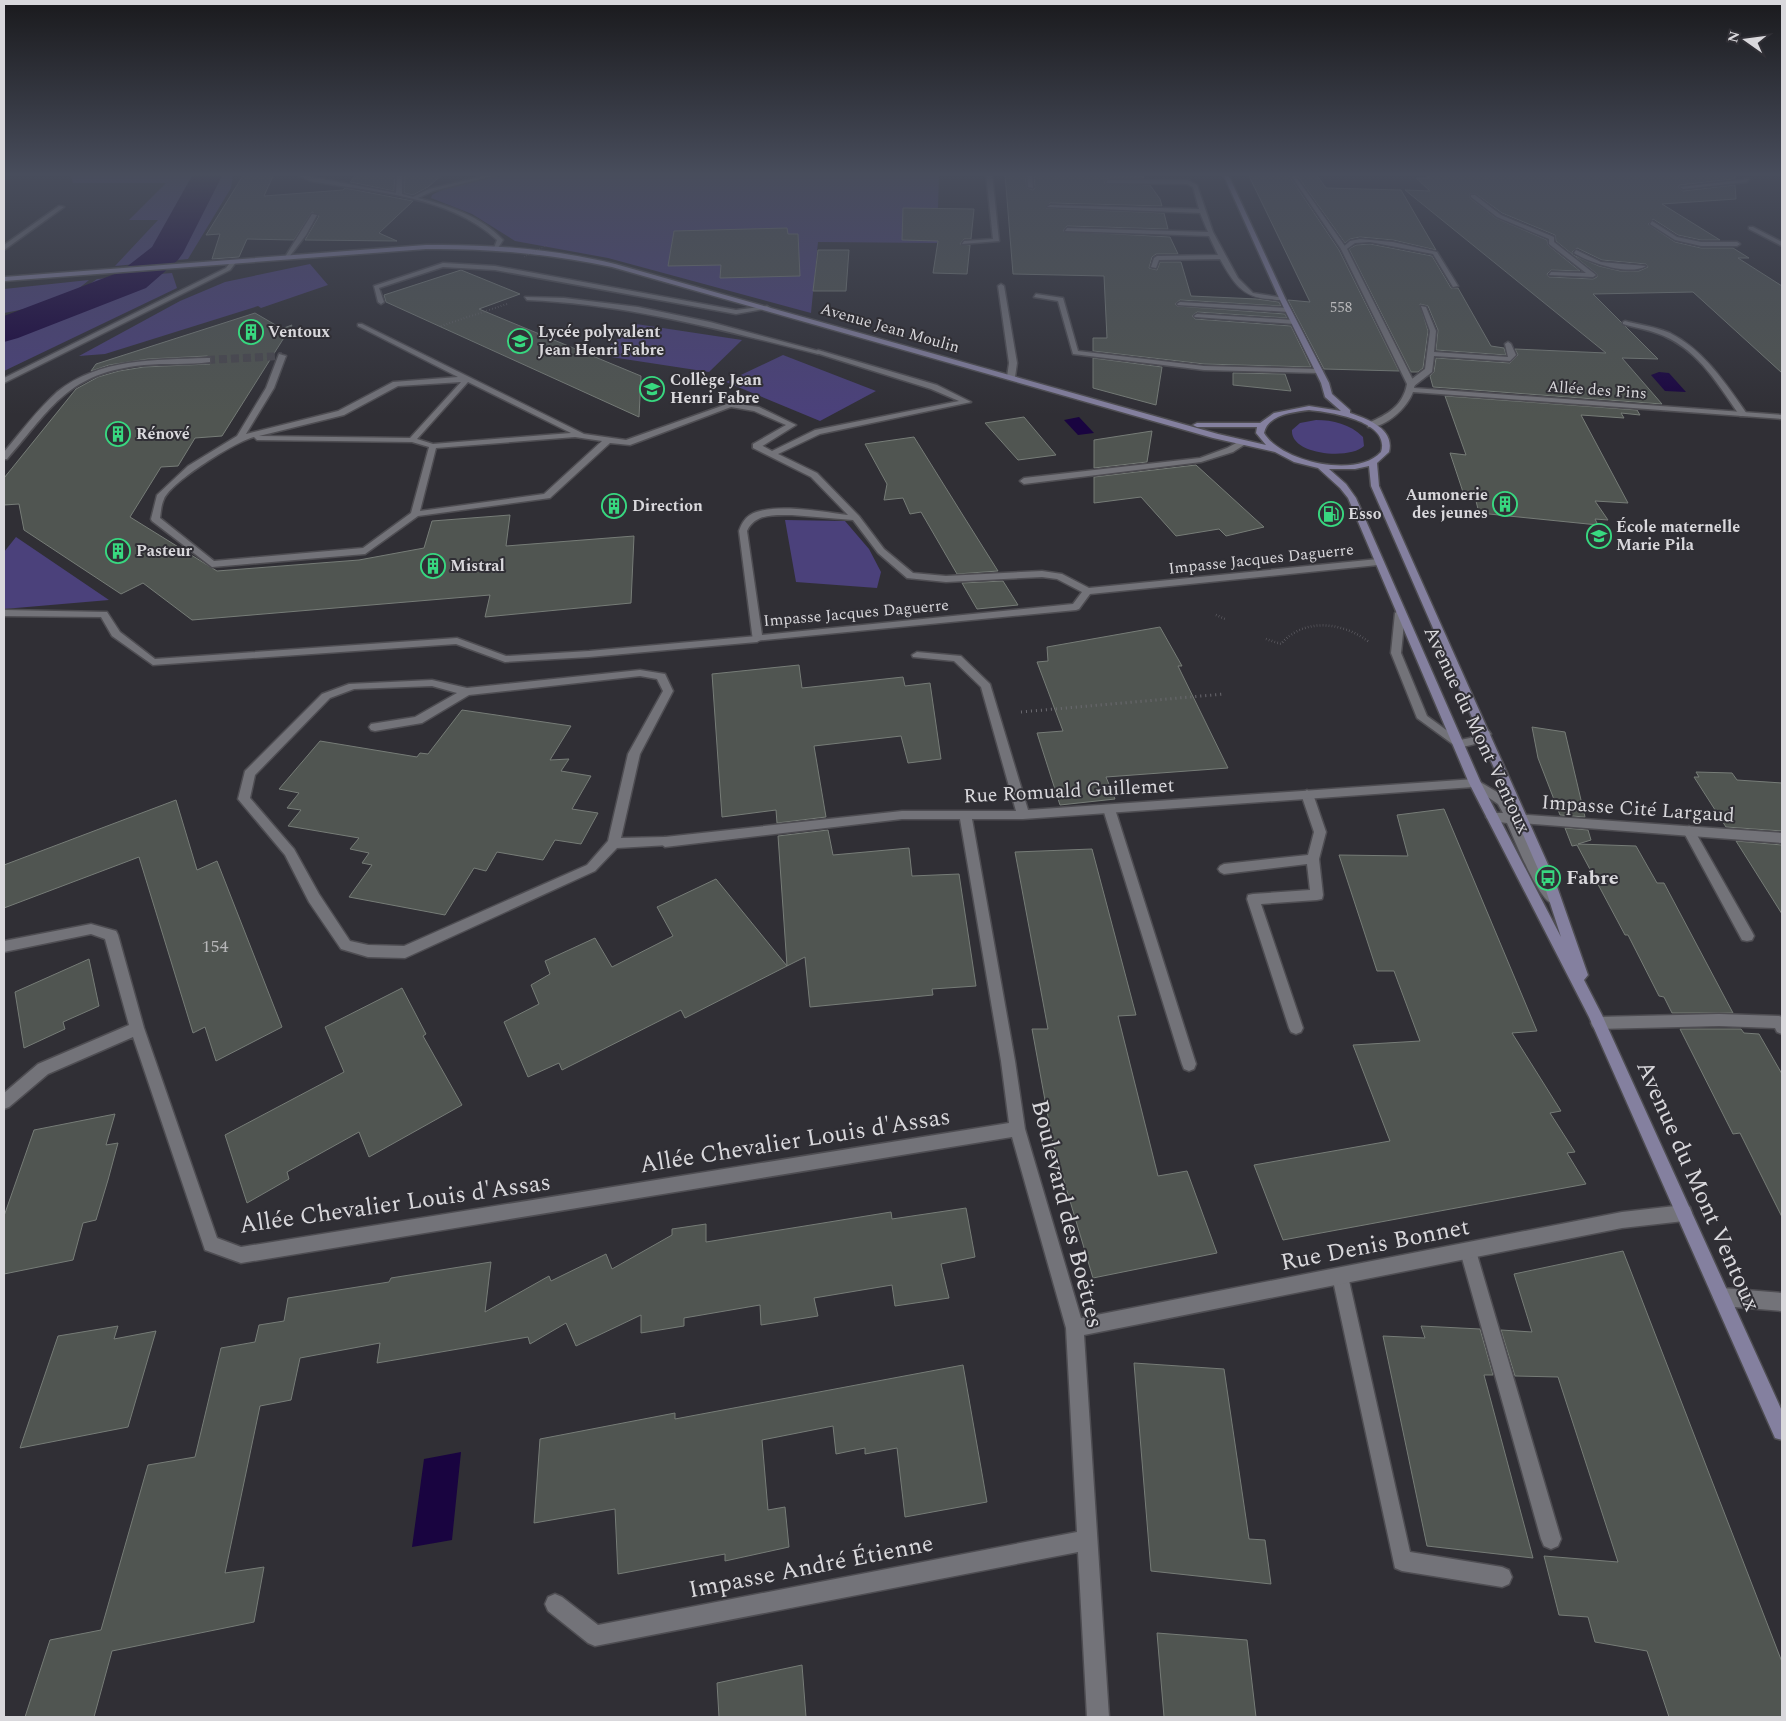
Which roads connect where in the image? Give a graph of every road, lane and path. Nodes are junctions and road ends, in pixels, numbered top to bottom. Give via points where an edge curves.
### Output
1 (313, 254) edge
2 (530, 254) edge
3 (556, 254) edge
4 (1222, 254) edge
5 (1262, 254) edge
6 (1347, 254) edge
7 (1435, 254) edge
8 (1566, 254) edge
9 (1579, 254) edge
10 (287, 256) joint
11 (524, 257) dead end
12 (1224, 257) junction
13 (234, 261) junction
14 (1643, 266) dead end
15 (1154, 267) dead end
16 (1551, 274) dead end
17 (4, 279) edge
18 (1001, 286) dead end
19 (1455, 286) dead end
20 (1036, 296) dead end
21 (527, 298) joint
22 (1282, 298) junction
23 (381, 302) dead end
24 (1180, 304) dead end
25 (1423, 307) dead end
26 (767, 308) junction
27 (1288, 310) junction
28 (1197, 316) dead end
29 (1294, 322) junction
30 (1625, 323) dead end
31 (360, 324) dead end
32 (441, 326) dead end
33 (1508, 344) dead end
34 (1430, 354) junction
35 (282, 356) dead end
36 (207, 360) tunnel mouth
37 (1319, 371) junction
38 (1011, 377) junction
39 (467, 380) junction
40 (4, 381) edge
41 (1411, 387) junction
42 (1328, 395) junction
43 (1309, 408) junction
44 (1744, 414) junction
45 (1351, 415) junction
46 (1782, 417) edge
47 (1170, 423) junction
48 (1262, 425) junction
49 (1371, 425) junction
50 (585, 436) junction
51 (240, 438) junction
52 (412, 440) junction
53 (608, 440) junction
54 (1243, 442) junction
55 (433, 446) junction
56 (1276, 450) junction
57 (772, 454) junction
58 (4, 457) edge
59 (1373, 462) junction
60 (1320, 465) junction
61 (1024, 481) dead end
62 (415, 514) junction
63 (856, 518) junction
64 (1378, 562) junction
65 (1087, 591) junction
66 (4, 613) edge
67 (1400, 613) junction
68 (1216, 615) dead end
69 (1225, 619) dead end
70 (757, 639) junction
71 (1266, 639) dead end
72 (1376, 648) dead end
73 (917, 655) dead end
74 (467, 692) junction
75 (1224, 694) dead end
76 (993, 714) junction
77 (375, 727) dead end
78 (1485, 734) junction
79 (1458, 744) junction
80 (1476, 783) junction
81 (1307, 794) junction
82 (1109, 809) junction
83 (1022, 815) junction
84 (965, 816) junction
85 (1492, 817) junction
86 (1517, 819) junction
87 (1689, 832) junction
88 (1782, 838) edge
89 (614, 843) junction
90 (1313, 859) junction
91 (1224, 869) dead end
92 (1747, 936) dead end
93 (4, 947) edge
94 (1597, 1019) junction
95 (137, 1028) junction
96 (1296, 1028) dead end
97 (1782, 1028) edge
98 (1189, 1064) dead end
99 (4, 1102) edge
100 (1017, 1129) junction
101 (1684, 1213) junction
102 (1468, 1251) junction
103 (1340, 1276) junction
104 (1722, 1297) junction
105 (1782, 1302) edge
106 (1075, 1328) junction
107 (1782, 1431) edge
108 (1551, 1539) dead end
109 (1088, 1540) junction
110 (1502, 1577) dead end
111 (555, 1604) dead end
112 (1098, 1717) edge

1 - 10 main road, Avenue Jean Moulin
2 - 11 path, bridge
3 - 26 main road, Avenue Jean Moulin via 613,265
4 - 12 street
5 - 22 main road
6 - 41 street
7 - 19 street
8 - 16 street via 1593,275
9 - 14 street via 1610,267
10 - 13 main road, Avenue Jean Moulin
12 - 15 street via 1157,258
12 - 22 street via 1239,285 1252,295
13 - 17 main road, Avenue Jean Moulin
13 - 40 street via 228,269
18 - 38 street via 1013,363
20 - 37 street via 1061,299 1075,353 1204,368
21 - 32 path
21 - 57 street via 560,298 709,324 934,387 967,402 818,432
22 - 27 main road
23 - 26 street via 376,287 443,266 495,268 736,312
24 - 27 street
25 - 34 street via 1433,331
26 - 38 main road, Avenue Jean Moulin
27 - 29 main road
28 - 29 street
29 - 37 main road
30 - 44 street via 1665,334 1683,343 1705,364
31 - 39 street
33 - 34 street via 1510,359
34 - 41 street via 1428,370
35 - 51 street via 270,388
36 - 58 street via 128,365 90,373 60,394
37 - 42 main road
38 - 47 main road, Avenue Jean Moulin
39 - 50 street
39 - 51 street via 396,384 341,413
39 - 52 street
41 - 44 street, Allée des Pins
41 - 49 street via 1406,403 1392,415
42 - 43 main road
42 - 45 main road
43 - 45 main road
43 - 48 main road via 1274,414
44 - 46 street, Allée des Pins
45 - 49 main road
47 - 48 main road via 1219,427
47 - 54 main road
48 - 56 main road via 1267,442
49 - 59 main road via 1386,441 1382,456
50 - 53 street
50 - 55 street
51 - 52 street
51 - 62 street via 191,468 160,498 155,520 212,564 365,551
52 - 55 street
53 - 57 street, Impasse Jacques Daguerre via 627,443 730,406 756,409 792,425 756,446
53 - 62 street via 547,496
54 - 56 main road
54 - 61 street via 1201,460
55 - 62 street
56 - 60 main road
57 - 63 street, Impasse Jacques Daguerre via 814,475
59 - 60 main road via 1358,466
59 - 78 main road, Avenue du Mont Ventoux via 1375,486
60 - 64 main road, Avenue du Mont Ventoux via 1352,498
63 - 65 street, Impasse Jacques Daguerre via 881,551 910,576 946,579 1042,574 1059,576
63 - 70 street, Impasse Jacques Daguerre via 789,513 759,515 747,522 743,531
64 - 65 street, Impasse Jacques Daguerre
64 - 67 main road, Avenue du Mont Ventoux
65 - 70 street, Impasse Jacques Daguerre via 1076,607
66 - 70 street via 104,614 116,634 153,662 457,641 505,659
67 - 79 main road, Avenue du Mont Ventoux
67 - 79 street via 1396,653 1422,718
68 - 69 path
71 - 72 path via 1280,644 1299,629 1321,626 1352,631
73 - 76 street via 957,658 986,686
74 - 77 street via 418,720
74 - 89 street via 640,673 661,676 668,691 634,754
74 - 89 street via 432,682 354,686 326,696 249,774 244,799 290,852 314,898 346,945 405,952 590,868
75 - 76 path
76 - 83 street
78 - 79 street
78 - 86 main road, Avenue du Mont Ventoux
79 - 80 main road, Avenue du Mont Ventoux
80 - 81 street, Rue Romuald Guillemet
80 - 85 main road, Avenue du Mont Ventoux
80 - 86 street via 1503,800
81 - 82 street, Rue Romuald Guillemet
81 - 90 street via 1320,832
82 - 83 street, Rue Romuald Guillemet
82 - 98 street
83 - 84 street, Rue Romuald Guillemet
84 - 89 street, Rue Romuald Guillemet via 902,814 665,842
84 - 100 street, Boulevard des Boëttes
85 - 86 street, Impasse Cité Largaud
85 - 94 main road, Avenue du Mont Ventoux
86 - 87 street, Impasse Cité Largaud
86 - 94 main road, Avenue du Mont Ventoux via 1556,902
87 - 88 street, Impasse Cité Largaud
87 - 92 street
90 - 91 street
90 - 96 street via 1317,895 1253,899
93 - 95 street, Allée Chevalier Louis d'Assas via 92,930 111,935
94 - 97 street via 1779,1022
94 - 101 main road, Avenue du Mont Ventoux
95 - 99 street via 43,1069
95 - 100 street, Allée Chevalier Louis d'Assas via 211,1244 241,1255
100 - 106 street, Boulevard des Boëttes
101 - 102 street, Rue Denis Bonnet via 1622,1220
101 - 104 main road, Avenue du Mont Ventoux
102 - 103 street, Rue Denis Bonnet
102 - 108 street
103 - 106 street, Rue Denis Bonnet
103 - 110 street via 1402,1561
104 - 105 street
104 - 107 main road, Avenue du Mont Ventoux
106 - 109 street, Boulevard des Boëttes
109 - 111 street, Impasse André Étienne via 595,1636
109 - 112 street, Boulevard des Boëttes

